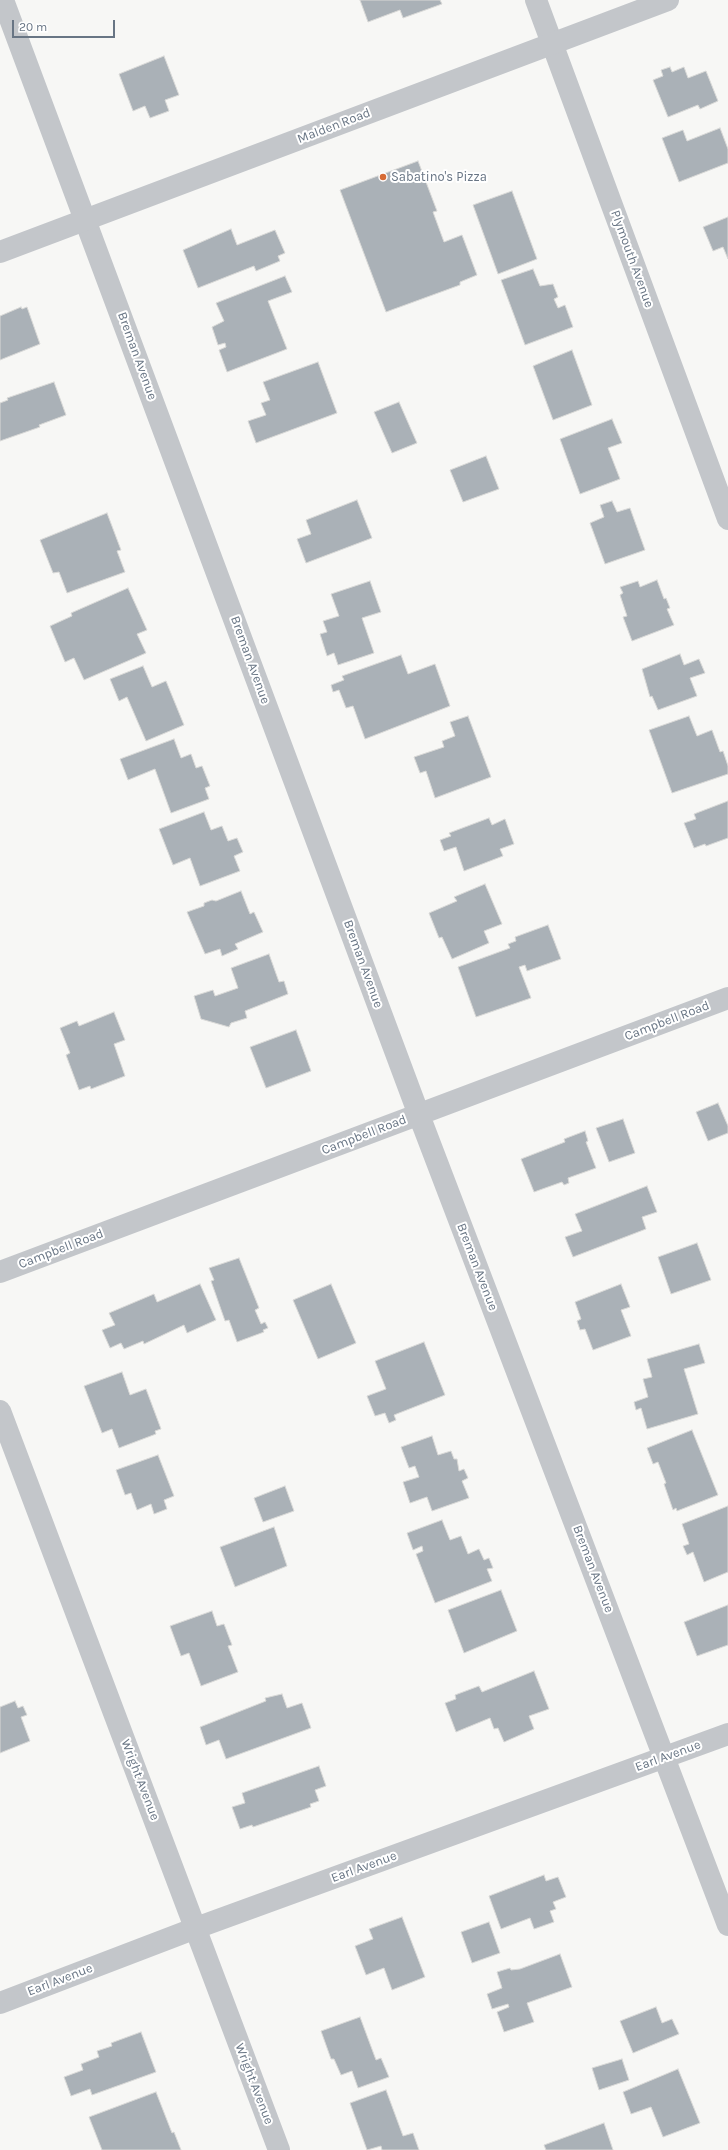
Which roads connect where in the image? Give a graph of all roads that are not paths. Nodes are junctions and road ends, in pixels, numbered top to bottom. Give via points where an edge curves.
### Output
1 (3, 0) edge
2 (536, 0) edge
3 (668, 0) edge
4 (552, 43) junction
5 (86, 220) junction
6 (0, 252) edge
7 (728, 519) edge
8 (728, 998) edge
9 (418, 1115) junction
10 (0, 1272) edge
11 (0, 1411) edge
12 (728, 1734) edge
13 (665, 1758) junction
14 (728, 1925) edge
15 (196, 1928) junction
16 (0, 2003) edge
17 (279, 2150) edge

1 - 5 street, Breman Avenue
2 - 4 street, Plymouth Avenue
3 - 4 street, Malden Road
4 - 5 street, Malden Road
4 - 7 street, Plymouth Avenue
5 - 6 street, Malden Road
5 - 9 street, Breman Avenue
8 - 9 street, Campbell Road
9 - 10 street, Campbell Road
9 - 13 street, Breman Avenue
11 - 15 street, Wright Avenue
12 - 13 street, Earl Avenue
13 - 14 street, Breman Avenue
13 - 15 street, Earl Avenue
15 - 16 street, Earl Avenue
15 - 17 street, Wright Avenue

